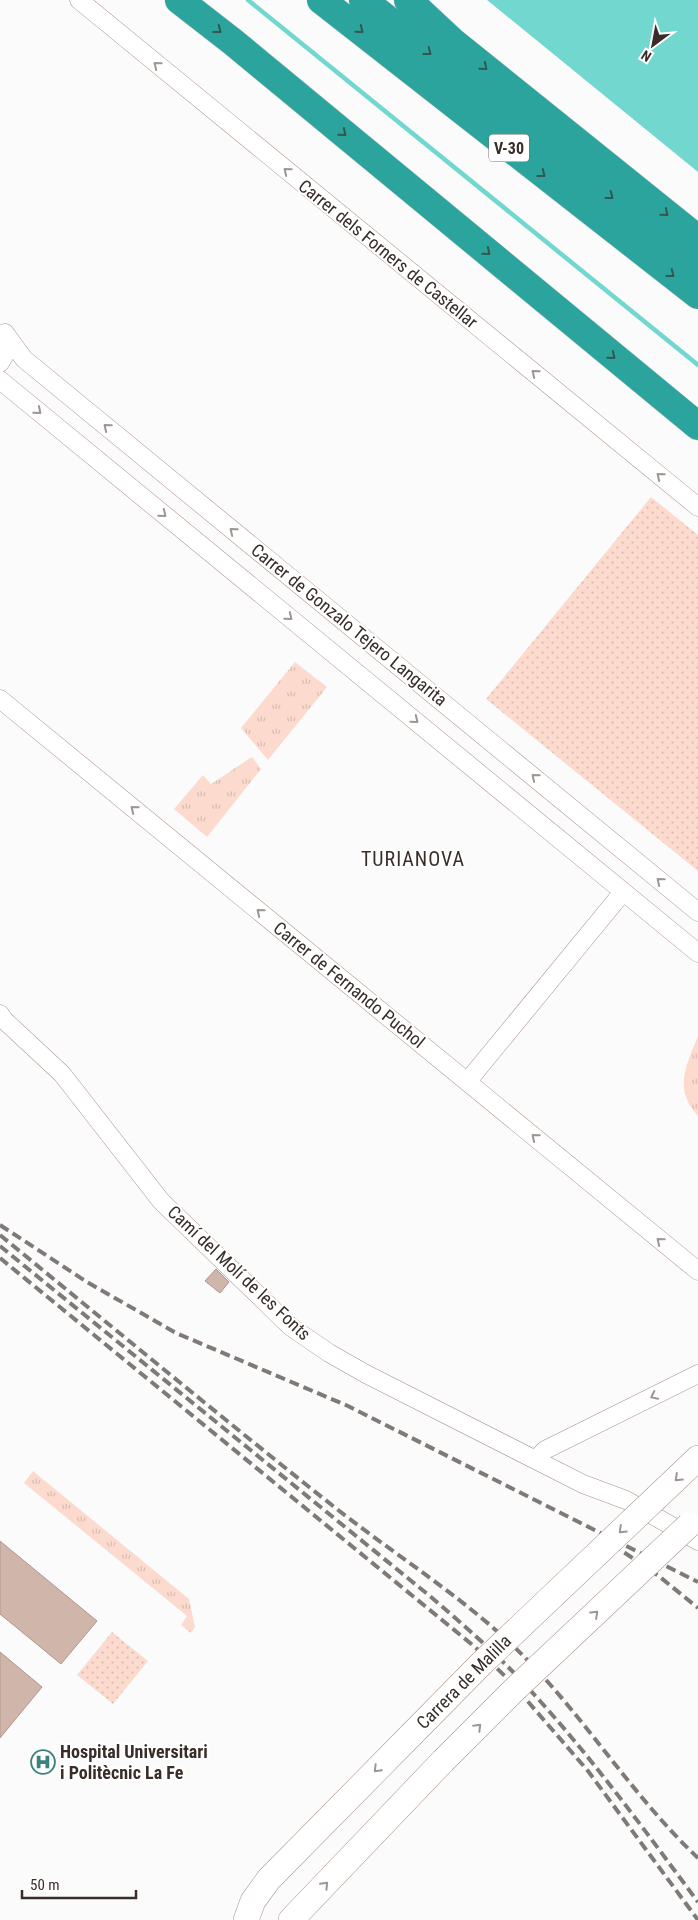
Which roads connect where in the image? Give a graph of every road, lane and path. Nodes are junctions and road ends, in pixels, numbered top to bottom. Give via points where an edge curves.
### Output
1 (79, 0) edge
2 (179, 0) edge
3 (321, 0) edge
4 (362, 0) edge
5 (408, 0) edge
6 (698, 239) edge
7 (698, 263) edge
8 (698, 295) edge
9 (3, 330) edge
10 (0, 363) edge
11 (0, 380) edge
12 (698, 426) edge
13 (698, 507) edge
14 (0, 699) edge
15 (623, 892) junction
16 (698, 912) edge
17 (698, 953) edge
18 (0, 1014) edge
19 (467, 1082) junction
20 (698, 1271) edge
21 (698, 1374) edge
22 (698, 1458) edge
23 (536, 1459) junction
24 (695, 1527) edge
25 (246, 1920) edge
26 (291, 1920) edge

13 -> 1 street, Carrer dels Forners de Castellar
2 -> 12 highway
3 -> 8 highway, V-30
4 -> 7 highway, V-30
5 -> 6 highway via 453,42
9 - 10 street via 7,351
16 -> 9 street, Carrer de Gonzalo Tejero Langarita via 24,359
11 -> 15 street, Carrer de Gonzalo Tejero Langarita
19 -> 14 street, Carrer de Fernando Puchol
15 - 17 street, Carrer de Gonzalo Tejero Langarita
15 - 19 street
18 - 23 street, Camí del Molí de les Fonts via 62,1074 160,1201 291,1327 366,1374
20 -> 19 street, Carrer de Fernando Puchol
21 -> 23 street via 545,1450
22 -> 25 street, Carrera de Malilla, bridge via 482,1662 270,1879 253,1901
23 - 24 street, Camí del Molí de les Fonts via 583,1484
26 -> 24 street, bridge via 513,1691

